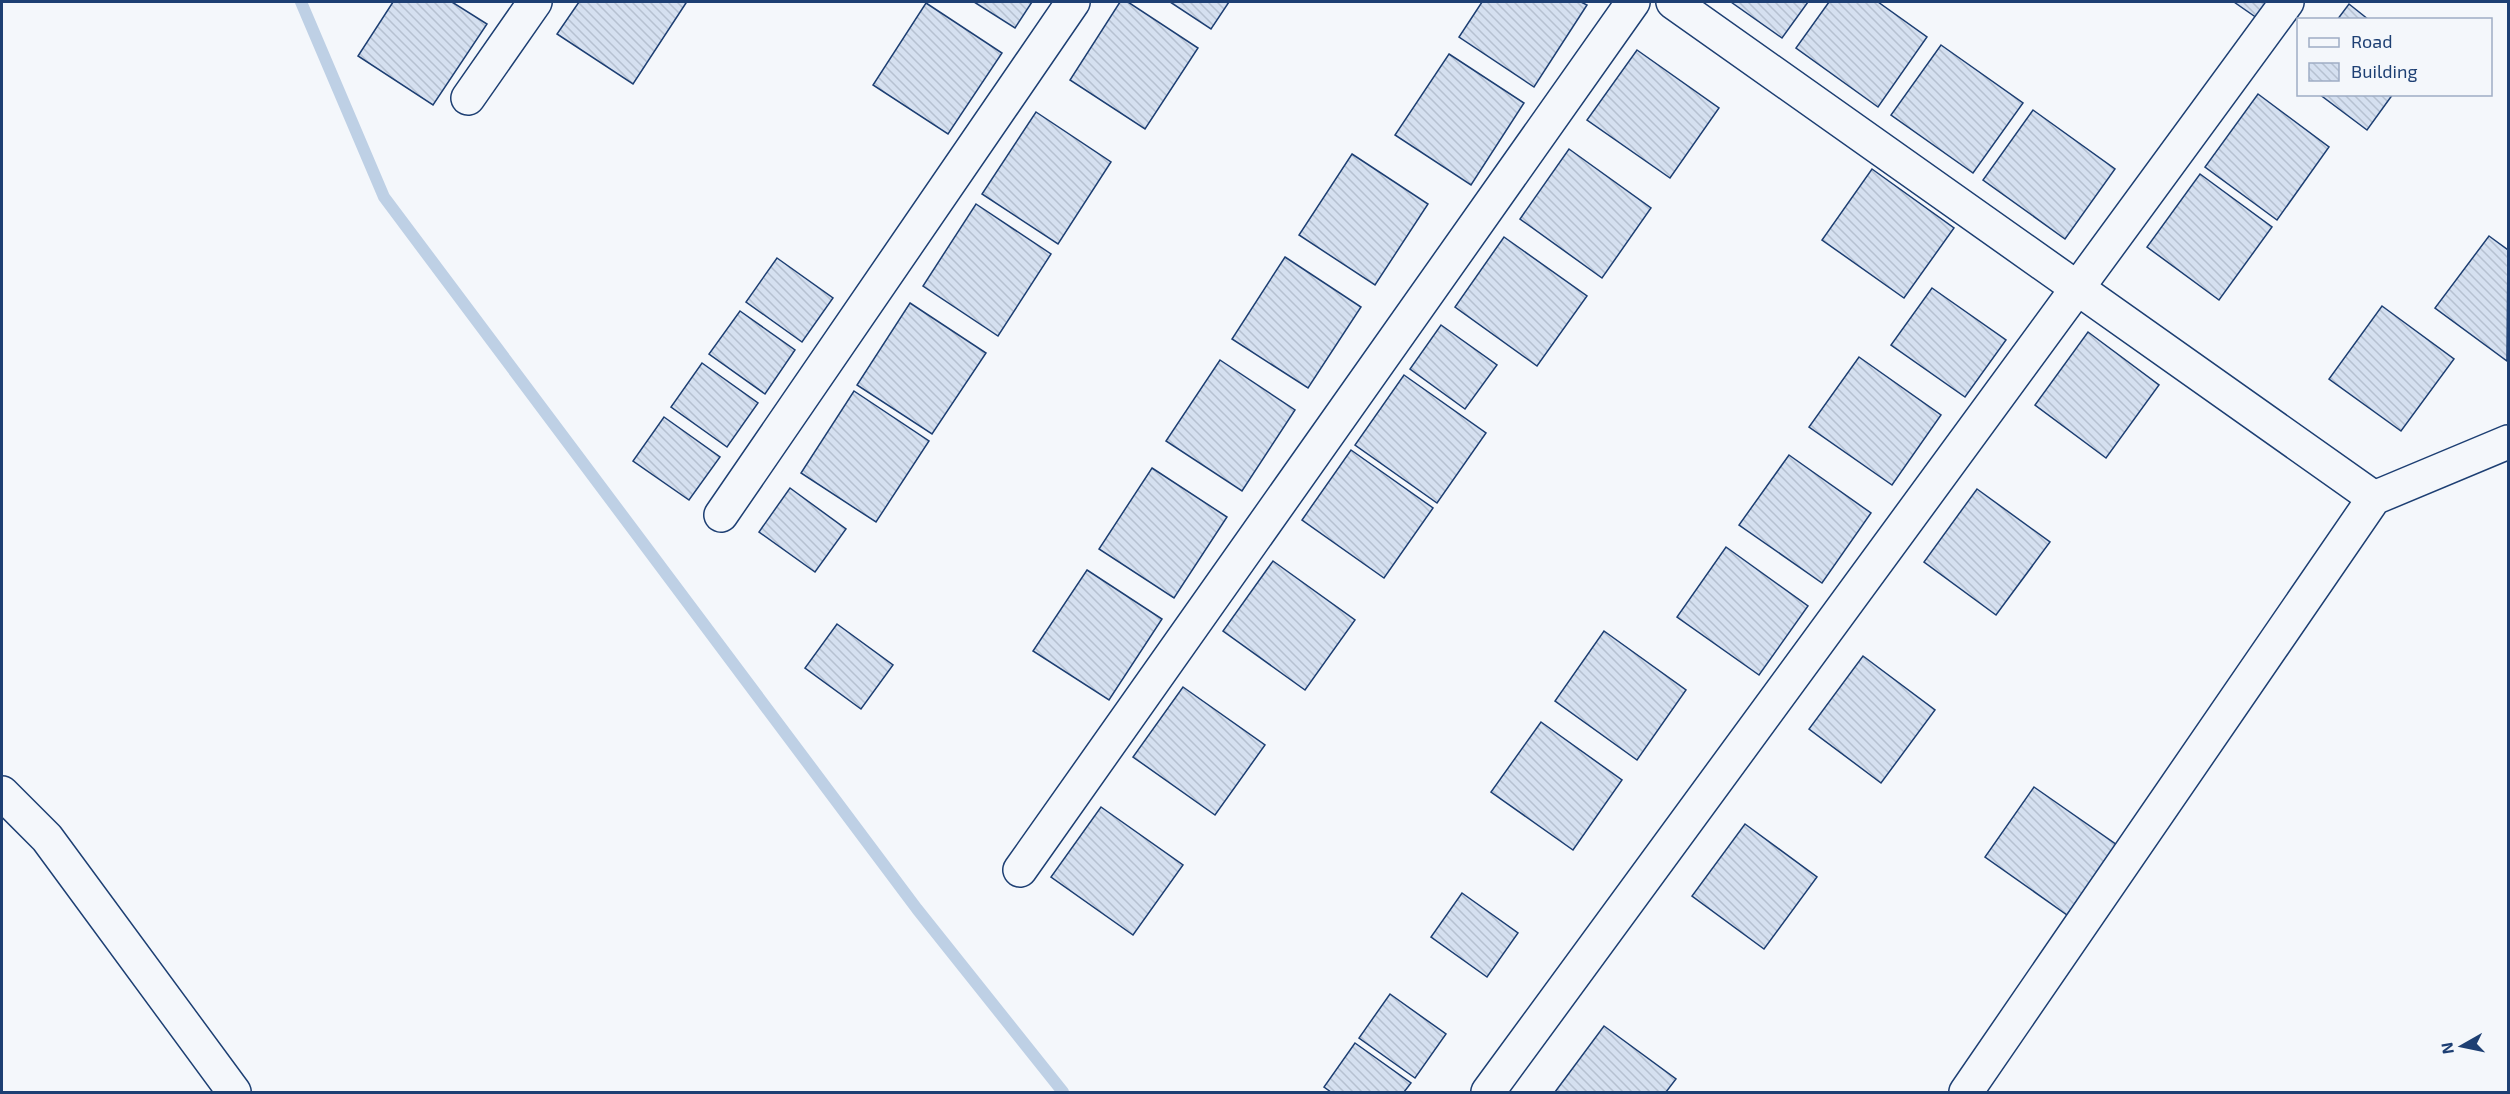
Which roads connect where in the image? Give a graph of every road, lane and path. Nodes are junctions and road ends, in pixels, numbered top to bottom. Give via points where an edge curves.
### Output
1 (535, 2) edge
2 (1073, 2) edge
3 (1633, 2) edge
4 (1673, 2) edge
5 (2287, 2) edge
6 (468, 98) dead end
7 (2077, 287) junction
8 (2508, 442) edge
9 (2374, 498) junction
10 (721, 515) dead end
11 (2, 793) edge
12 (1020, 870) dead end
13 (234, 1092) edge
14 (1488, 1092) edge
15 (1966, 1092) edge

1 - 6 street
2 - 10 street
3 - 12 street
4 - 7 street
5 - 7 street
7 - 9 street
7 - 14 street
8 - 9 street
9 - 15 street
11 - 13 street via 47,838

